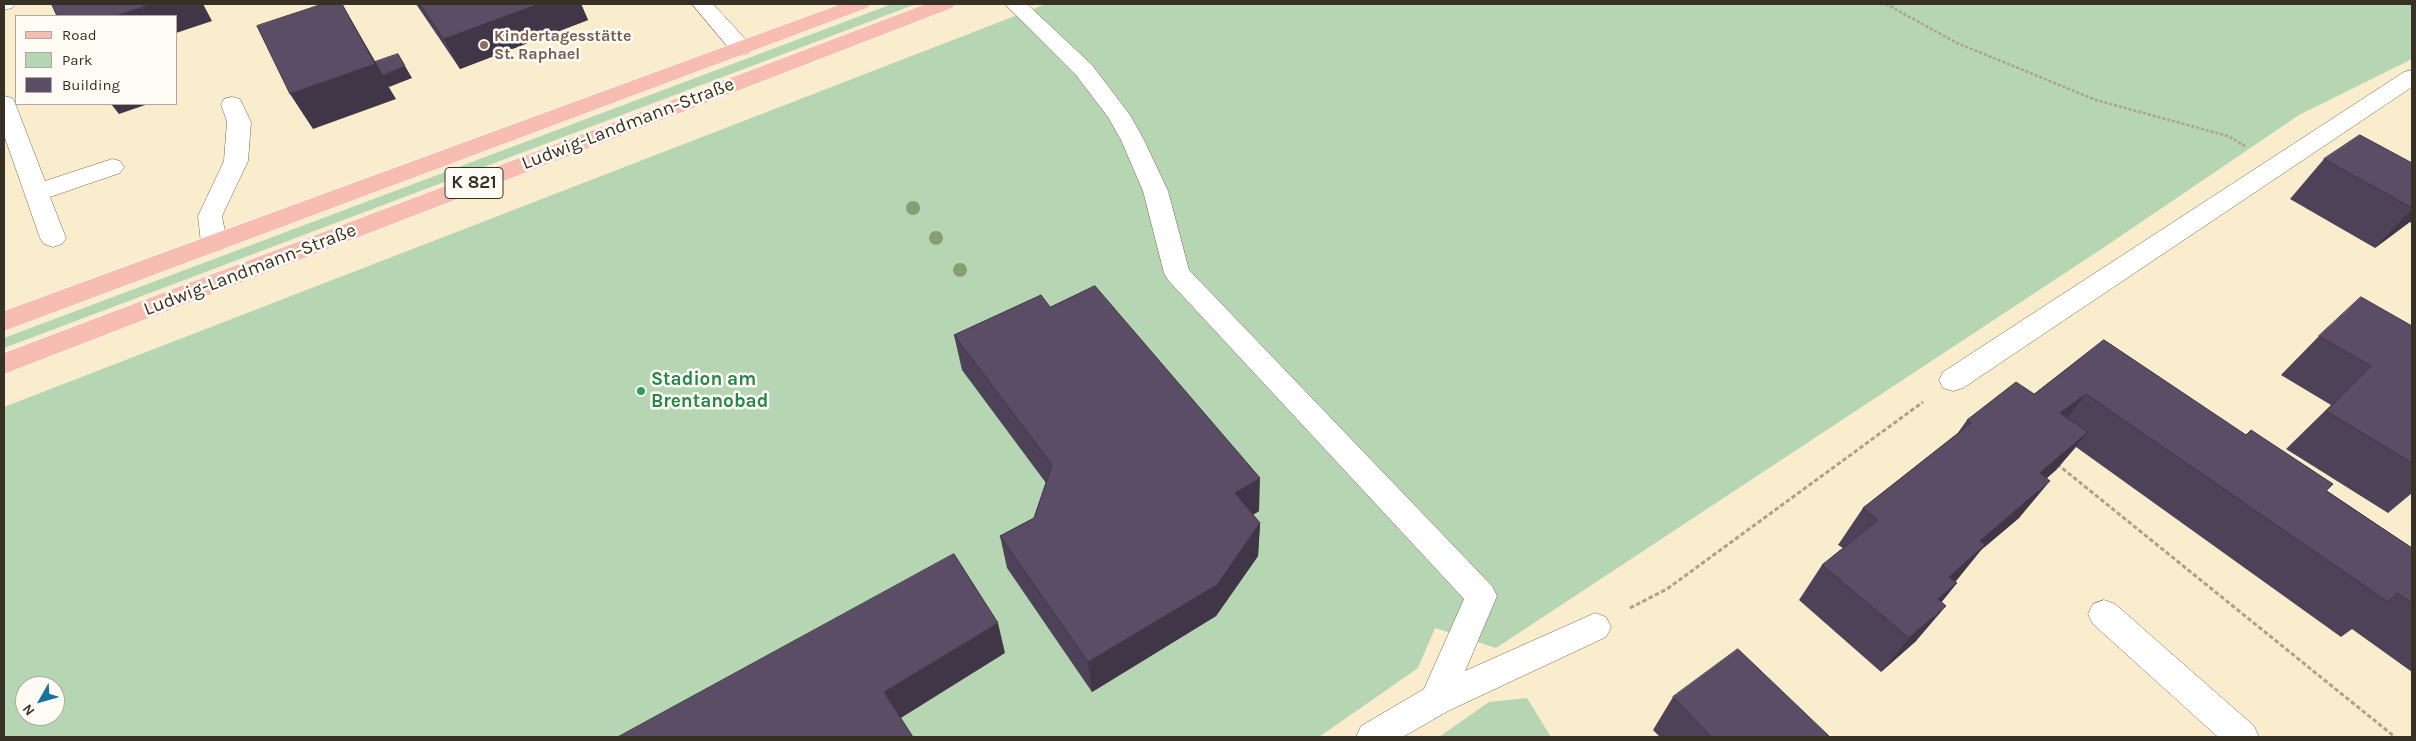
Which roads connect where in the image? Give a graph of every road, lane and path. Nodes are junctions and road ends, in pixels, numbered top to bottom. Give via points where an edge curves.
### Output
1 (702, 4) edge
2 (860, 4) edge
3 (945, 4) edge
4 (1015, 4) edge
5 (1886, 4) edge
6 (741, 48) junction
7 (2412, 77) edge
8 (4, 103) edge
9 (232, 104) dead end
10 (2280, 166) junction
11 (112, 167) dead end
12 (36, 193) junction
13 (53, 238) dead end
14 (214, 243) junction
15 (4, 322) edge
16 (4, 364) edge
17 (1953, 380) joint
18 (2054, 461) edge
19 (2104, 614) dead end
20 (1595, 627) joint
21 (1436, 700) junction
22 (1372, 737) edge
23 (2242, 737) edge
24 (2395, 737) edge

1 - 6 street
2 - 6 main road, Ludwig-Landmann-Straße / K 821
3 - 16 main road, Ludwig-Landmann-Straße / K 821
4 - 21 street via 1085,71 1115,111 1144,161 1170,234 1177,273 1481,596
5 - 10 path via 1957,43 2087,97 2228,136
6 - 14 main road, Ludwig-Landmann-Straße / K 821
7 - 10 street
8 - 12 street
9 - 14 street via 240,122 236,161 210,216
10 - 17 street
11 - 12 street
12 - 13 street
14 - 15 main road, Ludwig-Landmann-Straße / K 821
17 - 20 path via 1666,589
18 - 24 path
19 - 23 street
20 - 21 street
21 - 22 street

